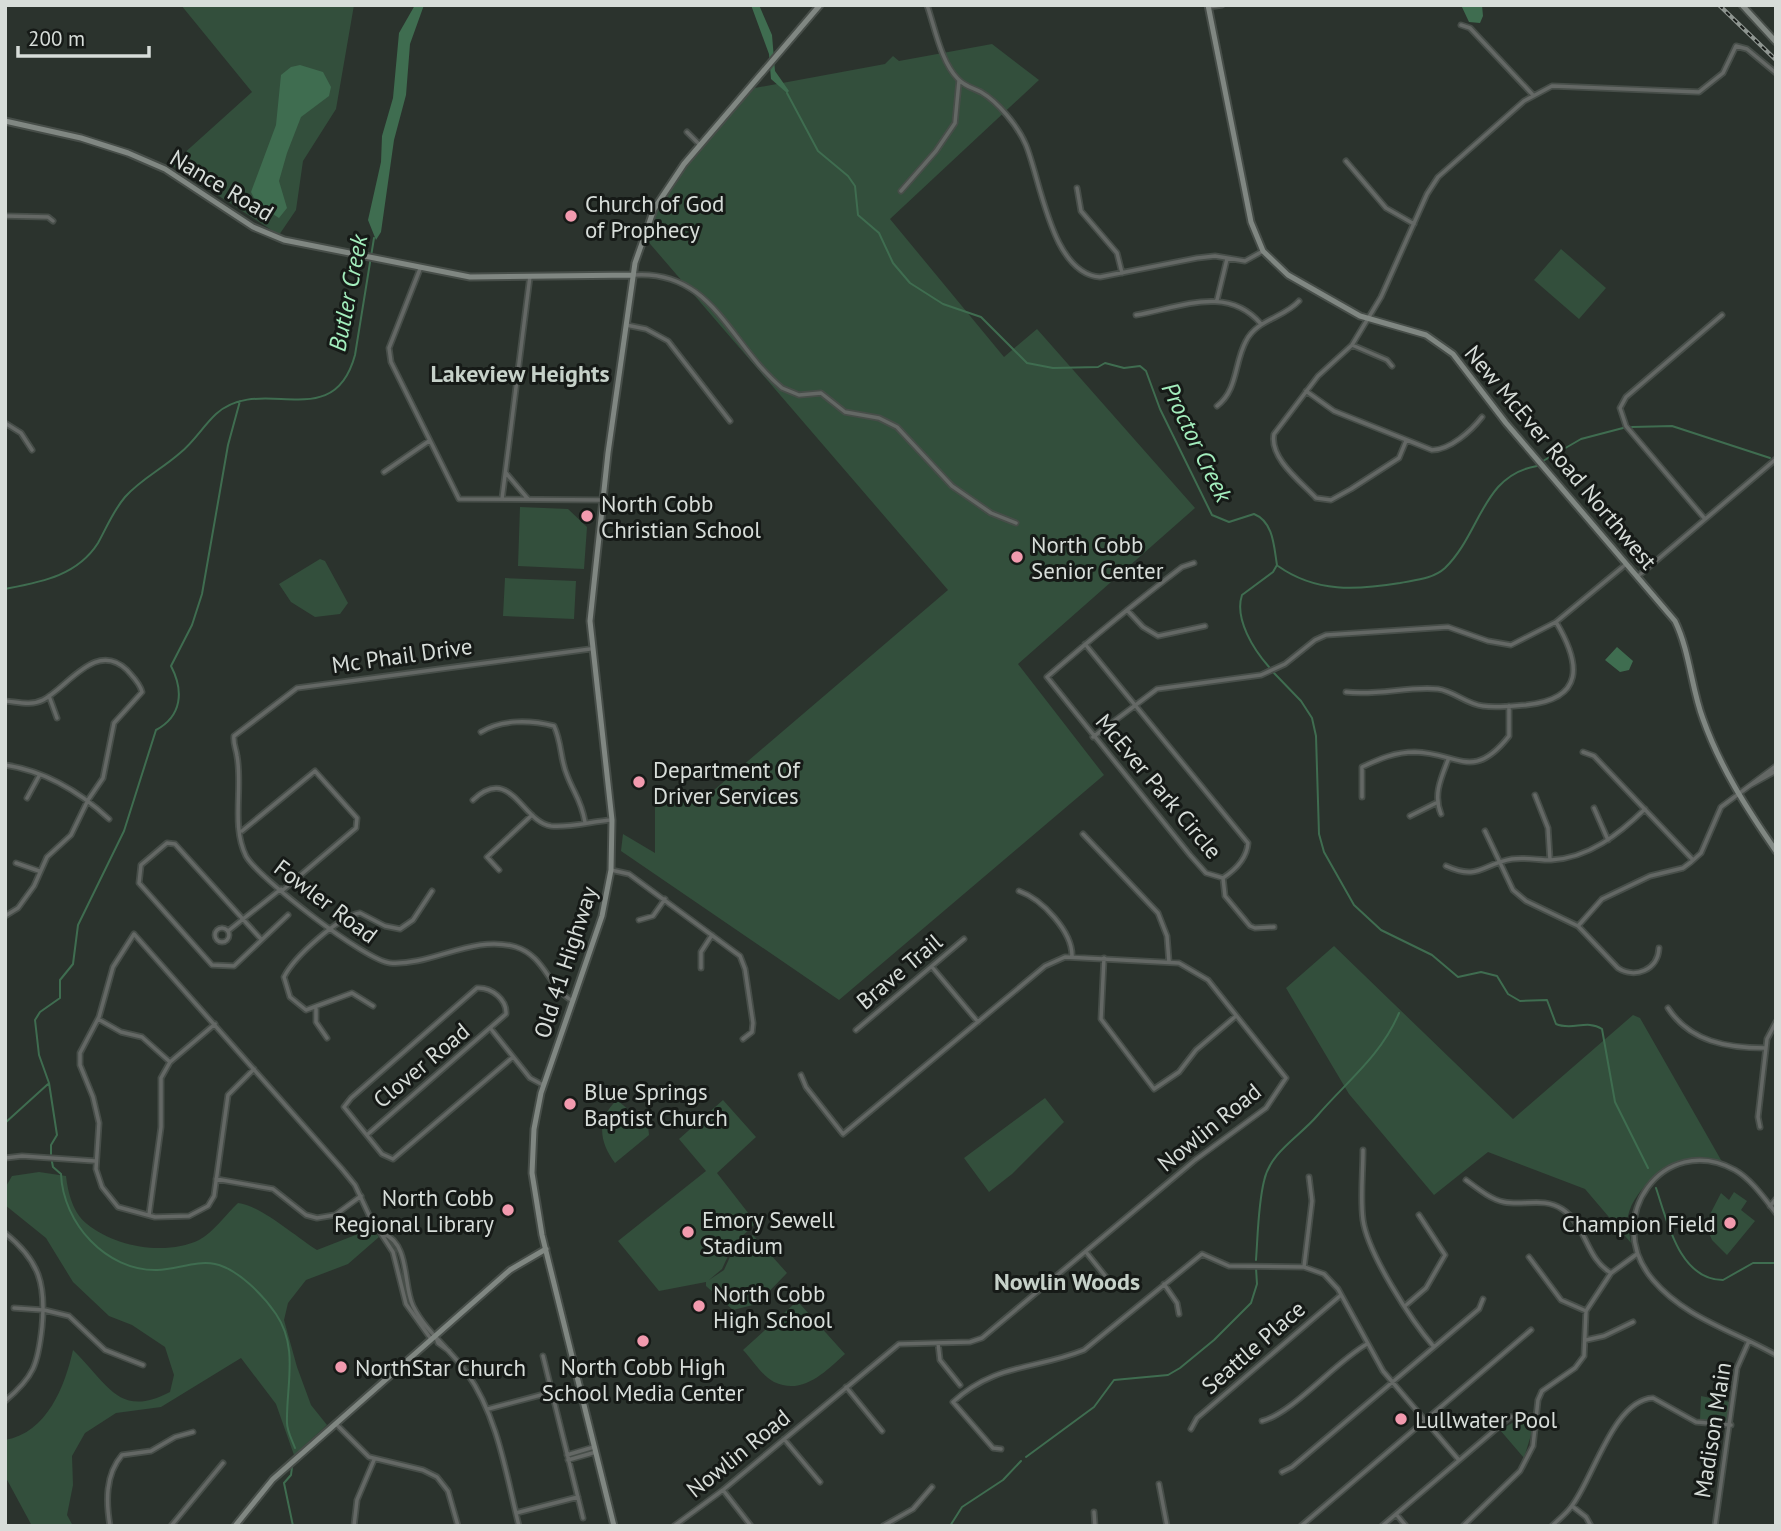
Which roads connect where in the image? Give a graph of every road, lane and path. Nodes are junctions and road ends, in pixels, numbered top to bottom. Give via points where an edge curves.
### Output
1 (820, 5) edge
2 (927, 5) edge
3 (1222, 5) edge
4 (1742, 5) edge
5 (1209, 6) edge
6 (1461, 25) dead end
7 (1776, 42) edge
8 (1776, 73) edge
9 (959, 81) junction
10 (1534, 95) junction
11 (5, 121) edge
12 (687, 132) dead end
13 (700, 145) junction
14 (1346, 161) dead end
15 (1077, 188) dead end
16 (901, 191) dead end
17 (5, 216) edge
18 (53, 221) dead end
19 (1414, 224) junction
20 (1263, 251) junction
21 (1227, 259) junction
22 (420, 269) junction
23 (1122, 273) junction
24 (530, 275) junction
25 (633, 275) junction
26 (1217, 300) junction
27 (1299, 301) dead end
28 (1136, 315) dead end
29 (1722, 315) dead end
30 (1368, 318) junction
31 (1261, 324) junction
32 (626, 325) junction
33 (1352, 345) junction
34 (1392, 366) dead end
35 (1306, 391) junction
36 (1217, 407) dead end
37 (1482, 417) dead end
38 (730, 421) dead end
39 (5, 423) edge
40 (429, 441) junction
41 (1406, 441) junction
42 (32, 450) dead end
43 (1776, 459) edge
44 (505, 471) junction
45 (384, 472) dead end
46 (502, 499) junction
47 (529, 499) junction
48 (602, 500) junction
49 (1705, 519) junction
50 (1016, 523) dead end
51 (1194, 563) dead end
52 (1625, 565) junction
53 (1637, 577) junction
54 (1126, 610) junction
55 (1556, 622) junction
56 (1205, 626) dead end
57 (1085, 644) junction
58 (590, 649) junction
59 (1346, 692) dead end
60 (49, 696) junction
61 (5, 701) edge
62 (1135, 705) junction
63 (1509, 706) junction
64 (57, 718) dead end
65 (481, 732) dead end
66 (234, 736) joint
67 (1093, 737) junction
68 (1583, 752) dead end
69 (1448, 759) junction
70 (5, 765) edge
71 (1776, 769) edge
72 (39, 776) junction
73 (1738, 792) junction
74 (1535, 795) dead end
75 (1362, 797) dead end
76 (27, 798) dead end
77 (88, 800) junction
78 (473, 800) dead end
79 (1436, 803) junction
80 (1594, 808) dead end
81 (1645, 809) junction
82 (1441, 814) dead end
83 (533, 815) junction
84 (1410, 816) dead end
85 (109, 819) dead end
86 (612, 820) junction
87 (585, 822) junction
88 (241, 831) junction
89 (1485, 831) dead end
90 (1083, 834) dead end
91 (1608, 840) junction
92 (1776, 851) edge
93 (1550, 860) junction
94 (1693, 860) junction
95 (16, 863) dead end
96 (1499, 864) junction
97 (1446, 866) dead end
98 (499, 870) dead end
99 (611, 870) junction
100 (39, 871) junction
101 (1223, 878) junction
102 (282, 889) junction
103 (432, 891) dead end
104 (1019, 891) dead end
105 (665, 899) junction
106 (288, 915) dead end
107 (5, 916) edge
108 (243, 919) junction
109 (639, 920) dead end
110 (1274, 926) dead end
111 (1578, 926) junction
112 (331, 929) junction
113 (228, 931) junction
114 (712, 934) junction
115 (260, 938) junction
116 (964, 939) dead end
117 (1659, 948) dead end
118 (1072, 957) junction
119 (1104, 958) junction
120 (1169, 962) junction
121 (932, 967) junction
122 (701, 968) dead end
123 (573, 1001) junction
124 (373, 1006) dead end
125 (1668, 1008) dead end
126 (316, 1009) junction
127 (1237, 1016) junction
128 (97, 1019) junction
129 (1776, 1021) edge
130 (978, 1022) junction
131 (215, 1024) junction
132 (491, 1029) junction
133 (856, 1030) dead end
134 (327, 1038) dead end
135 (743, 1039) dead end
136 (1765, 1048) junction
137 (513, 1057) junction
138 (170, 1062) junction
139 (254, 1069) junction
140 (801, 1075) dead end
141 (543, 1084) junction
142 (1760, 1127) dead end
143 (368, 1134) junction
144 (1363, 1150) dead end
145 (5, 1158) edge
146 (95, 1161) junction
147 (1309, 1177) dead end
148 (216, 1179) junction
149 (1466, 1180) dead end
150 (361, 1196) junction
151 (1776, 1199) edge
152 (1770, 1206) junction
153 (1776, 1213) edge
154 (149, 1215) junction
155 (1419, 1215) dead end
156 (5, 1233) edge
157 (546, 1249) junction
158 (1086, 1252) junction
159 (1637, 1254) junction
160 (1529, 1257) dead end
161 (1304, 1267) junction
162 (1611, 1273) junction
163 (1106, 1277) dead end
164 (1164, 1284) junction
165 (1341, 1295) junction
166 (1483, 1299) dead end
167 (1405, 1306) junction
168 (14, 1308) dead end
169 (44, 1310) junction
170 (1586, 1311) junction
171 (1179, 1314) dead end
172 (1633, 1322) dead end
173 (1531, 1330) dead end
174 (433, 1337) junction
175 (1586, 1340) junction
176 (1749, 1341) junction
177 (938, 1343) junction
178 (1367, 1344) junction
179 (1434, 1347) junction
180 (1776, 1355) edge
181 (543, 1356) dead end
182 (40, 1359) dead end
183 (143, 1365) dead end
184 (1392, 1382) junction
185 (960, 1385) dead end
186 (846, 1387) junction
187 (552, 1392) junction
188 (5, 1401) edge
189 (488, 1409) junction
190 (1536, 1416) junction
191 (1426, 1420) junction
192 (1262, 1421) dead end
193 (336, 1424) junction
194 (1731, 1425) junction
195 (1191, 1429) dead end
196 (882, 1431) dead end
197 (193, 1432) dead end
198 (784, 1439) junction
199 (595, 1449) junction
200 (1001, 1449) dead end
201 (568, 1457) junction
202 (1458, 1459) junction
203 (374, 1460) junction
204 (223, 1463) dead end
205 (1282, 1472) dead end
206 (820, 1482) dead end
207 (1159, 1484) dead end
208 (932, 1487) dead end
209 (723, 1490) junction
210 (578, 1497) junction
211 (1572, 1507) junction
212 (1094, 1512) dead end
213 (516, 1513) junction
214 (1396, 1514) junction
215 (583, 1518) dead end
216 (456, 1525) edge
217 (110, 1526) edge
218 (171, 1526) edge
219 (235, 1526) edge
220 (354, 1526) edge
221 (519, 1526) edge
222 (614, 1526) edge
223 (674, 1526) edge
224 (751, 1526) edge
225 (883, 1526) edge
226 (1096, 1526) edge
227 (1167, 1526) edge
228 (1301, 1526) edge
229 (1382, 1526) edge
230 (1406, 1526) edge
231 (1462, 1526) edge
232 (1552, 1526) edge
233 (1591, 1526) edge
234 (1715, 1526) edge

1 - 13 street, Old 41 Highway
2 - 9 street via 947,64
3 - 5 street
4 - 7 street
5 - 20 street, New McEver Road Northwest via 1251,222
6 - 10 street via 1470,28
8 - 10 street via 1747,49 1735,46 1723,73 1696,93 1560,85
9 - 16 street via 955,124
9 - 23 street via 992,100 1021,135 1072,265 1090,277
10 - 19 street via 1445,170
11 - 22 street, Nance Road via 128,153 165,169 253,227 284,240
12 - 13 street
13 - 25 street, Old 41 Highway via 658,201
14 - 19 street via 1386,208
15 - 23 street via 1081,211 1117,253
17 - 18 street
19 - 30 street
20 - 21 street via 1245,261
20 - 30 street, New McEver Road Northwest via 1288,275
21 - 23 street via 1197,258
21 - 26 street
22 - 24 street, Nance Road via 470,277
22 - 40 street via 389,348 391,362
24 - 25 street, Nance Road
24 - 44 street
25 - 32 street, Old 41 Highway
25 - 50 street via 660,275 690,286 782,388 799,395 821,393 845,412 891,423 952,486 991,513
26 - 28 street
26 - 31 street via 1252,313
27 - 31 street
29 - 49 street via 1626,397 1620,408 1626,426
30 - 33 street
30 - 52 street, New McEver Road Northwest via 1426,334 1453,354
31 - 36 street via 1246,341 1230,393
32 - 38 street via 668,341
32 - 48 street, Old 41 Highway
33 - 34 street
33 - 35 street
35 - 41 street via 1334,411
35 - 41 street via 1273,441 1278,455 1316,498 1331,500 1351,489 1399,457
37 - 41 street via 1440,450
39 - 42 street via 21,433
40 - 45 street
40 - 46 street via 459,499
43 - 49 street
44 - 46 street
44 - 47 street
46 - 47 street
47 - 48 street
48 - 58 street, Old 41 Highway
49 - 53 street
51 - 54 street, McEver Park Circle via 1182,567
52 - 53 street, New McEver Road Northwest
52 - 55 street
53 - 73 street, New McEver Road Northwest via 1681,634 1703,720
54 - 56 street via 1158,636
54 - 57 street, McEver Park Circle
55 - 62 street via 1511,645 1448,627 1338,632 1315,640 1285,664 1261,675 1165,687
55 - 63 street via 1573,657 1569,686 1548,702
57 - 62 street, McEver Park Circle
57 - 67 street, McEver Park Circle via 1047,677
58 - 66 street, Mc Phail Drive via 297,688
58 - 86 street, Old 41 Highway
59 - 63 street via 1435,689 1480,706
60 - 61 street via 32,703
60 - 64 street
60 - 77 street via 98,661 124,667 142,689 114,723 103,778
62 - 67 street
62 - 101 street, McEver Park Circle via 1248,843 1234,871
63 - 69 street via 1511,728 1503,743 1478,762
65 - 87 street via 490,726 528,721 554,726 566,775 581,799
66 - 88 street, Fowler Road
67 - 101 street, McEver Park Circle via 1206,873
68 - 81 street via 1594,756
69 - 75 street via 1413,752 1380,758 1362,767
69 - 79 street
70 - 72 street
71 - 73 street
72 - 76 street
72 - 77 street
73 - 92 street, New McEver Road Northwest
73 - 94 street via 1713,818
74 - 93 street via 1548,828
77 - 85 street
77 - 100 street via 71,835
78 - 83 street via 488,790 506,791
79 - 82 street
79 - 84 street
80 - 91 street
81 - 91 street
81 - 94 street
83 - 87 street via 550,826
83 - 98 street via 487,857
86 - 87 street
86 - 99 street, Old 41 Highway
88 - 102 street, Fowler Road via 254,868
88 - 102 street via 315,771 357,818 356,828
89 - 96 street
90 - 120 street via 1158,913 1167,936
91 - 93 street via 1570,857
93 - 96 street via 1512,859
94 - 111 street via 1602,899
95 - 100 street
96 - 97 street via 1475,873 1460,873
96 - 111 street via 1508,884 1526,901
99 - 105 street via 629,874
99 - 123 street, Old 41 Highway via 602,916
100 - 107 street via 18,908
101 - 110 street via 1225,896 1250,926
102 - 108 street
102 - 112 street, Fowler Road
103 - 112 street via 413,920 400,929 360,913
104 - 118 street via 1032,896 1062,928 1069,937
105 - 109 street via 653,916
105 - 114 street
106 - 115 street
108 - 113 street
108 - 115 street
108 - 115 street via 175,844 167,843 139,869 139,883 209,963 233,966
111 - 117 street via 1625,973 1652,966
112 - 123 street, Fowler Road via 372,958 388,963 456,948 513,946 534,957
112 - 126 street via 284,976 298,1006
113 - 113 street via 219,928 216,938 226,941
114 - 122 street via 701,952
114 - 135 street via 744,963 753,1023 752,1032
116 - 121 street, Brave Trail
118 - 119 street, Nowlin Road
118 - 130 street, Nowlin Road via 1045,966
119 - 120 street, Nowlin Road
119 - 127 street via 1101,1019 1153,1089 1179,1072 1196,1050
120 - 127 street, Nowlin Road via 1200,974
121 - 130 street
121 - 133 street, Brave Trail
123 - 141 street, Old 41 Highway
124 - 126 street via 352,993
125 - 136 street via 1682,1025 1718,1045
126 - 134 street via 316,1022
127 - 158 street, Nowlin Road via 1283,1071 1286,1078 1281,1089 1266,1108 1195,1160
128 - 131 street via 113,967 134,934
128 - 138 street via 142,1037
128 - 146 street via 80,1058 99,1123
129 - 136 street
130 - 140 street, Nowlin Road via 843,1134
131 - 138 street
131 - 139 street
132 - 137 street, Clover Road
132 - 143 street, Clover Road
132 - 143 street via 507,1010 493,992 477,988 345,1102 347,1112
136 - 142 street
137 - 141 street, Clover Road via 530,1078
137 - 143 street, Clover Road via 396,1158 386,1157
138 - 154 street via 161,1077 161,1127
139 - 148 street via 228,1095
139 - 150 street
141 - 157 street, Old 41 Highway via 534,1129 533,1172
144 - 167 street via 1365,1228
145 - 146 street
146 - 154 street via 102,1187 118,1207
147 - 161 street via 1312,1201
148 - 150 street via 273,1189 306,1215 317,1218 335,1215
148 - 154 street via 213,1200 203,1209 177,1218
149 - 162 street via 1500,1202 1560,1208 1576,1222 1592,1256
150 - 174 street via 397,1262 408,1309
151 - 152 street
152 - 153 street
152 - 159 street via 1732,1169 1700,1161 1675,1166 1656,1177 1639,1196 1633,1227
155 - 167 street via 1445,1255 1426,1288
156 - 169 street via 20,1244 43,1284
157 - 174 street via 510,1269
157 - 199 street, Old 41 Highway
158 - 163 street
158 - 177 street, Nowlin Road via 982,1338
159 - 162 street
159 - 176 street via 1654,1282 1684,1310
160 - 170 street via 1561,1300
161 - 164 street via 1229,1266 1205,1254
161 - 165 street via 1324,1274
162 - 170 street
164 - 171 street
164 - 200 street via 1084,1350 984,1378 953,1402 993,1448
165 - 178 street
165 - 195 street, Seattle Place via 1197,1418
166 - 179 street via 1479,1308
167 - 179 street
168 - 169 street
169 - 182 street
169 - 183 street via 69,1316 105,1350
169 - 188 street via 38,1362 27,1381
170 - 175 street
172 - 175 street
173 - 191 street
174 - 189 street via 469,1375
174 - 193 street
175 - 190 street via 1584,1356 1575,1368 1542,1391
176 - 180 street
176 - 194 street, Madison Main via 1737,1368
177 - 185 street via 940,1360
177 - 186 street, Nowlin Road via 899,1344
178 - 184 street
178 - 192 street via 1276,1416
179 - 184 street
181 - 187 street
184 - 191 street
184 - 205 street via 1293,1468
186 - 196 street
186 - 198 street, Nowlin Road
187 - 189 street
187 - 201 street
189 - 213 street
190 - 202 street via 1510,1417
190 - 231 street via 1533,1446 1520,1471
191 - 202 street
191 - 228 street
193 - 203 street
193 - 219 street via 265,1486
194 - 211 street via 1696,1422 1660,1401 1639,1401 1622,1418
194 - 234 street, Madison Main
197 - 217 street via 151,1451 122,1455 110,1475
198 - 206 street
198 - 209 street, Nowlin Road
199 - 201 street
199 - 222 street, Old 41 Highway
201 - 210 street
202 - 214 street
203 - 216 street via 433,1475 448,1491
203 - 220 street via 357,1500
204 - 218 street
207 - 227 street
208 - 225 street via 913,1509
209 - 223 street, Nowlin Road
209 - 224 street
210 - 213 street
210 - 215 street
211 - 232 street
211 - 233 street
212 - 226 street
213 - 221 street
214 - 229 street
214 - 230 street

